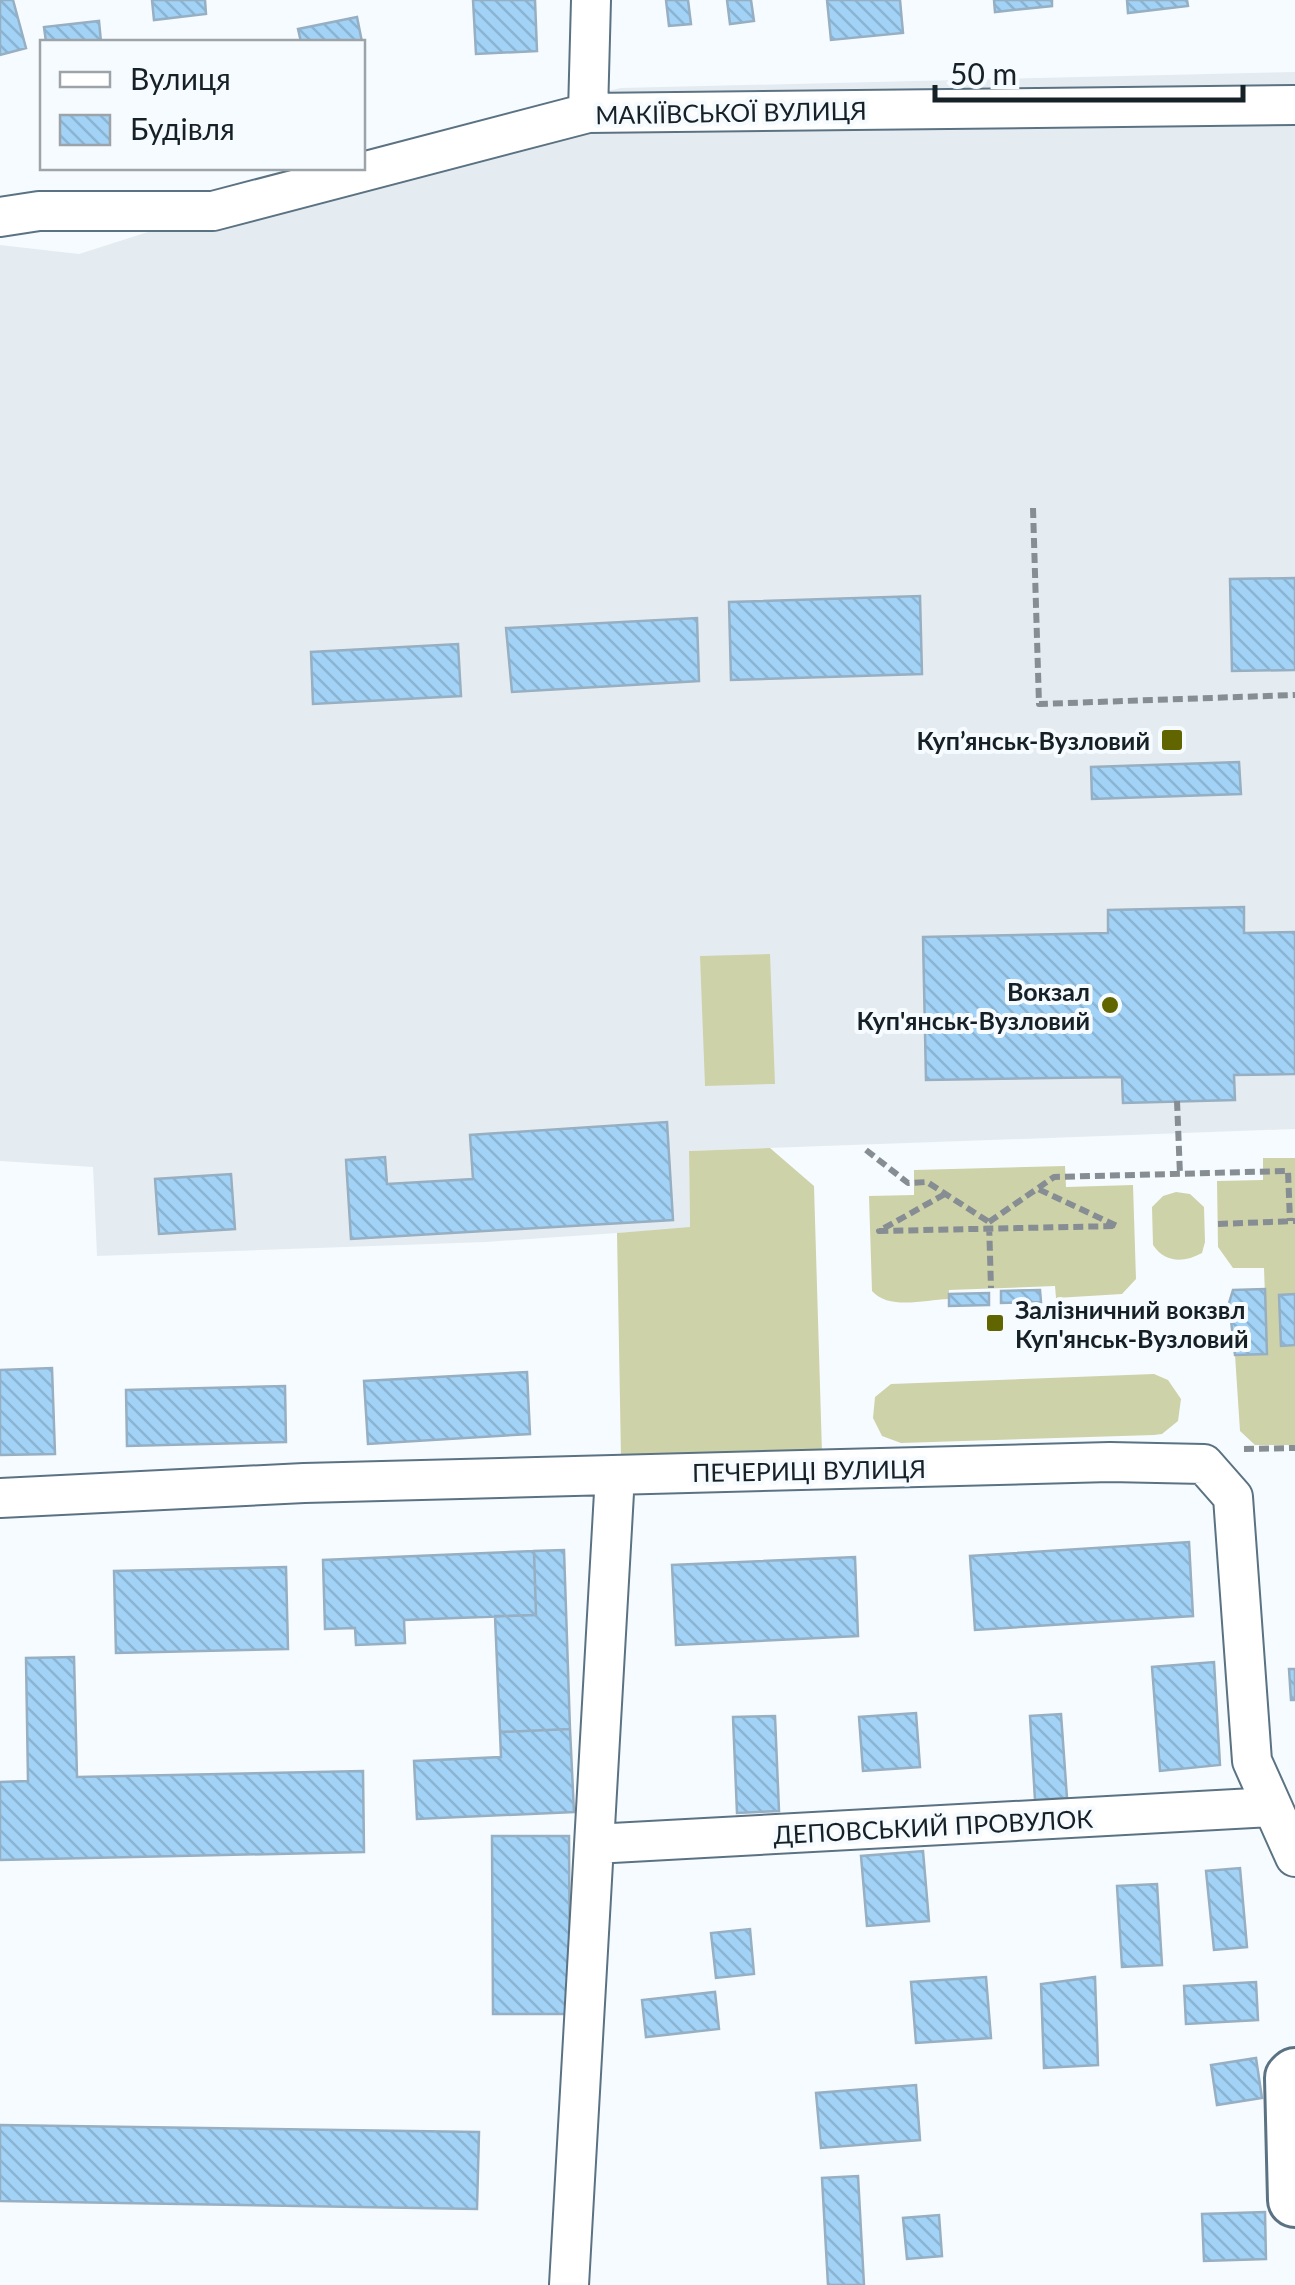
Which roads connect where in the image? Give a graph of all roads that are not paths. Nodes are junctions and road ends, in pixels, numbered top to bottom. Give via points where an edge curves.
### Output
1 (590, 0) edge
2 (1295, 105) edge
3 (588, 113) junction
4 (0, 217) edge
5 (615, 1475) junction
6 (0, 1498) edge
7 (1272, 1807) junction
8 (594, 1844) junction
9 (1295, 1857) edge
10 (1295, 2075) edge
11 (1295, 2200) edge
12 (569, 2285) edge

1 - 3 street
2 - 3 street, МАКІЇВСЬКОЇ ВУЛИЦЯ
3 - 4 street, МАКІЇВСЬКОЇ ВУЛИЦЯ via 213,211
5 - 6 street, ПЕЧЕРИЦІ ВУЛИЦЯ
5 - 7 street, ПЕЧЕРИЦІ ВУЛИЦЯ via 1204,1464 1233,1497 1252,1761
5 - 8 street
7 - 8 street, ДЕПОВСЬКИЙ ПРОВУЛОК
7 - 9 street, ПЕЧЕРИЦІ ВУЛИЦЯ
8 - 12 street
10 - 11 street

